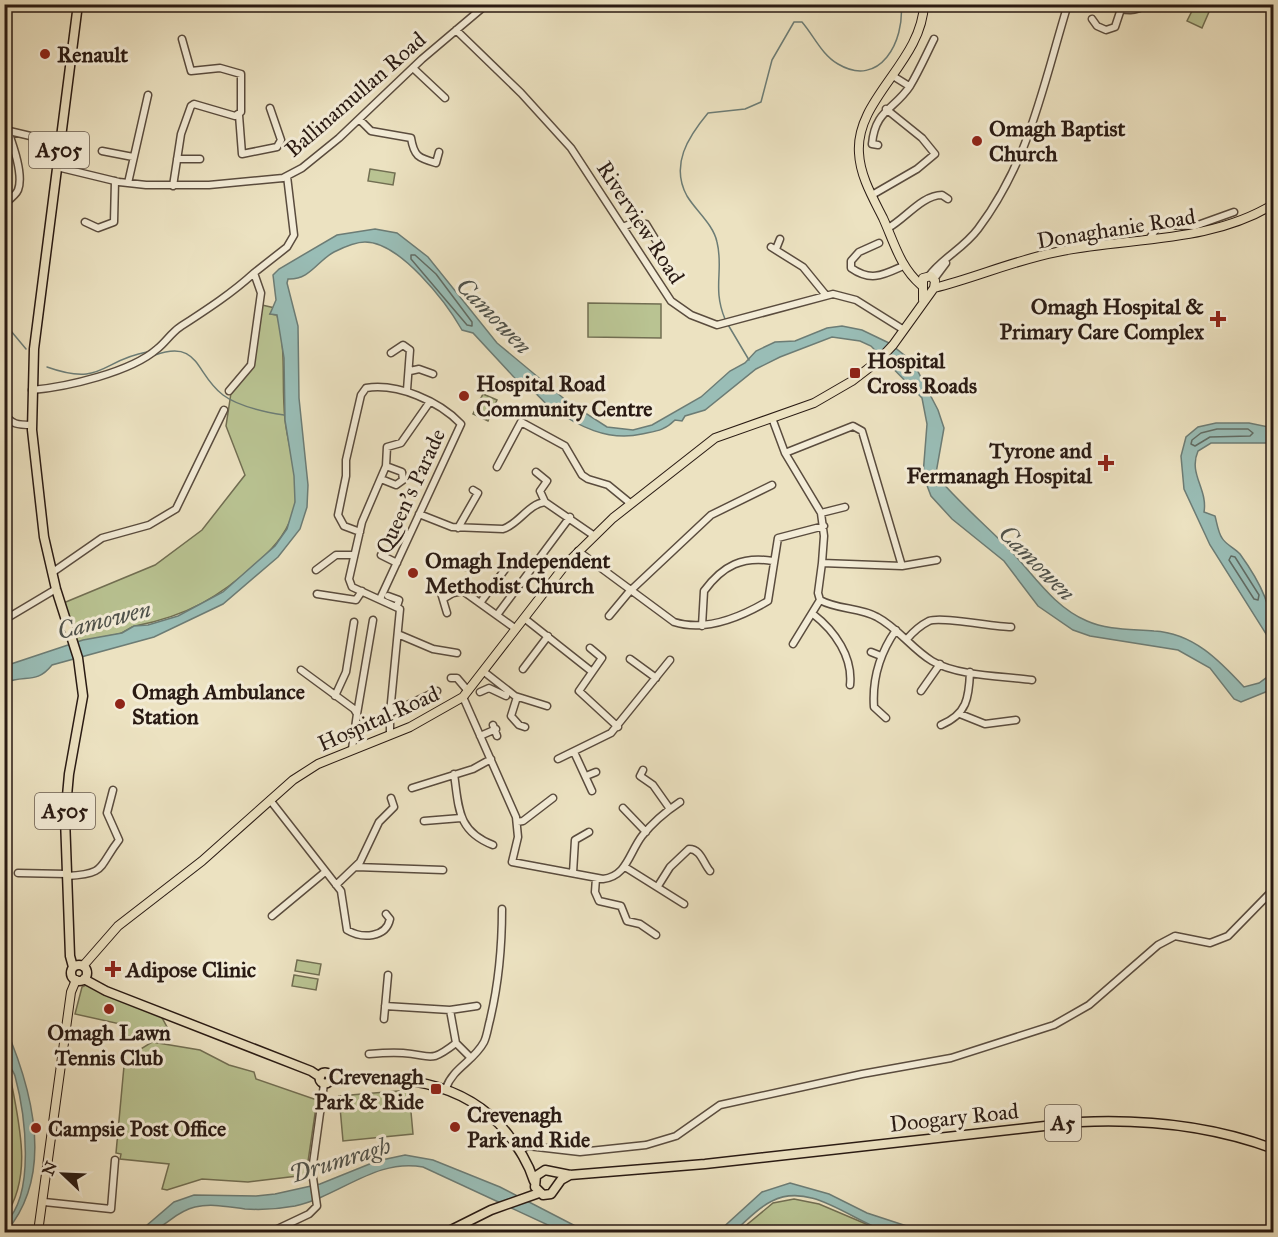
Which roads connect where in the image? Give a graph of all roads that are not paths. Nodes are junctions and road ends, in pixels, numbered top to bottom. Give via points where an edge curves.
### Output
1 (78, 4) edge
2 (487, 4) edge
3 (924, 4) edge
4 (1068, 4) edge
5 (1113, 4) edge
6 (1149, 4) edge
7 (1121, 9) junction
8 (1092, 19) dead end
9 (456, 30) junction
10 (182, 39) dead end
11 (934, 39) dead end
12 (413, 68) junction
13 (893, 76) junction
14 (909, 86) junction
15 (148, 94) dead end
16 (445, 98) dead end
17 (270, 108) dead end
18 (886, 108) junction
19 (239, 115) junction
20 (359, 119) junction
21 (6, 130) edge
22 (60, 143) junction
23 (878, 145) dead end
24 (102, 151) dead end
25 (440, 152) dead end
26 (133, 157) junction
27 (177, 159) junction
28 (200, 159) dead end
29 (57, 166) junction
30 (287, 176) junction
31 (115, 181) junction
32 (128, 183) junction
33 (173, 186) junction
34 (872, 195) junction
35 (948, 199) dead end
36 (4, 204) edge
37 (1274, 204) edge
38 (1232, 212) dead end
39 (85, 222) dead end
40 (623, 228) junction
41 (888, 228) junction
42 (780, 239) dead end
43 (1149, 239) junction
44 (879, 243) dead end
45 (660, 246) dead end
46 (903, 266) junction
47 (256, 276) junction
48 (929, 283) junction
49 (825, 294) junction
50 (903, 330) junction
51 (392, 353) dead end
52 (410, 370) junction
53 (433, 375) dead end
54 (32, 390) junction
55 (407, 390) junction
56 (229, 391) dead end
57 (429, 403) junction
58 (224, 410) dead end
59 (4, 412) edge
60 (772, 418) junction
61 (32, 425) junction
62 (785, 453) junction
63 (386, 466) junction
64 (497, 467) dead end
65 (536, 472) dead end
66 (381, 479) junction
67 (772, 486) dead end
68 (473, 490) dead end
69 (545, 502) junction
70 (630, 503) junction
71 (845, 507) dead end
72 (821, 513) junction
73 (420, 514) junction
74 (570, 517) junction
75 (824, 526) junction
76 (458, 528) junction
77 (360, 532) junction
78 (593, 536) junction
79 (578, 551) junction
80 (354, 555) junction
81 (381, 555) dead end
82 (512, 560) dead end
83 (937, 560) dead end
84 (773, 561) junction
85 (397, 562) junction
86 (822, 563) junction
87 (902, 566) junction
88 (316, 570) dead end
89 (53, 572) junction
90 (57, 589) junction
91 (362, 591) junction
92 (632, 591) junction
93 (388, 596) dead end
94 (320, 597) dead end
95 (380, 599) junction
96 (820, 600) junction
97 (480, 603) junction
98 (397, 606) junction
99 (447, 613) dead end
100 (813, 614) junction
101 (497, 615) junction
102 (609, 616) dead end
103 (524, 618) junction
104 (4, 620) edge
105 (373, 620) dead end
106 (354, 622) dead end
107 (702, 626) junction
108 (1011, 627) dead end
109 (516, 629) junction
110 (896, 630) junction
111 (400, 635) junction
112 (548, 636) junction
113 (907, 639) junction
114 (793, 644) dead end
115 (590, 648) dead end
116 (871, 652) dead end
117 (457, 653) dead end
118 (881, 656) junction
119 (630, 659) dead end
120 (670, 660) dead end
121 (940, 664) junction
122 (523, 669) dead end
123 (301, 670) dead end
124 (483, 671) junction
125 (591, 671) junction
126 (970, 672) junction
127 (451, 678) dead end
128 (656, 678) junction
129 (1032, 680) dead end
130 (499, 682) junction
131 (850, 685) dead end
132 (495, 690) junction
133 (437, 691) dead end
134 (921, 691) dead end
135 (480, 692) dead end
136 (465, 694) junction
137 (335, 696) junction
138 (506, 696) dead end
139 (517, 697) junction
140 (547, 706) dead end
141 (390, 713) junction
142 (357, 714) junction
143 (960, 714) junction
144 (886, 718) dead end
145 (1016, 720) dead end
146 (941, 725) dead end
147 (525, 727) dead end
148 (618, 727) junction
149 (495, 730) dead end
150 (390, 735) junction
151 (480, 735) junction
152 (352, 749) junction
153 (573, 752) junction
154 (491, 759) junction
155 (558, 759) dead end
156 (643, 770) dead end
157 (596, 772) dead end
158 (454, 774) junction
159 (586, 776) junction
160 (412, 788) dead end
161 (113, 790) dead end
162 (592, 790) dead end
163 (391, 798) dead end
164 (553, 798) dead end
165 (270, 800) junction
166 (680, 802) dead end
167 (623, 808) dead end
168 (670, 809) junction
169 (461, 818) junction
170 (424, 821) dead end
171 (518, 822) junction
172 (589, 832) dead end
173 (646, 832) junction
174 (309, 834) dead end
175 (300, 836) junction
176 (493, 845) dead end
177 (356, 867) junction
178 (625, 867) junction
179 (443, 870) dead end
180 (325, 872) junction
181 (710, 872) dead end
182 (18, 873) dead end
183 (573, 873) junction
184 (67, 875) junction
185 (596, 878) junction
186 (336, 885) junction
187 (658, 886) junction
188 (1274, 889) edge
189 (684, 904) dead end
190 (502, 909) dead end
191 (386, 914) dead end
192 (272, 916) dead end
193 (656, 935) dead end
194 (78, 966) junction
195 (388, 975) dead end
196 (80, 979) junction
197 (385, 1006) junction
198 (477, 1006) dead end
199 (450, 1010) junction
200 (384, 1019) dead end
201 (456, 1043) junction
202 (369, 1054) dead end
203 (471, 1058) junction
204 (325, 1079) junction
205 (446, 1088) junction
206 (1274, 1149) edge
207 (520, 1150) junction
208 (115, 1160) dead end
209 (528, 1164) junction
210 (542, 1171) junction
211 (554, 1173) junction
212 (570, 1175) junction
213 (558, 1184) junction
214 (536, 1187) junction
215 (44, 1202) junction
216 (481, 1215) junction
217 (39, 1233) edge
218 (271, 1233) edge
219 (447, 1233) edge
220 (456, 1233) edge

1 - 22 highway, A505
2 - 9 street, Ballinamullan Road
3 - 13 main road via 917,37
4 - 48 street via 1034,126 1017,167 978,230
5 - 7 street
6 - 7 street via 1136,10
7 - 8 street via 1115,27 1107,30
9 - 12 street, Ballinamullan Road
9 - 40 street, Riverview Road via 561,135
10 - 19 street via 191,71 220,68 241,74
11 - 14 street
12 - 16 street
12 - 20 street, Ballinamullan Road
13 - 14 street
13 - 34 main road via 870,111 859,143 861,166
14 - 18 street via 902,97
15 - 26 street
17 - 19 street via 281,140 277,147 242,154
18 - 23 street via 873,136 872,144
18 - 34 street via 935,154 918,169
19 - 27 street via 191,106
20 - 25 street via 371,131 411,138 419,159 436,163
20 - 30 street, Ballinamullan Road via 302,168
21 - 22 street
21 - 36 street via 17,156 20,182 16,194
22 - 29 highway, A505
24 - 26 street
26 - 32 street
27 - 28 street
27 - 33 street
29 - 31 street, Ballinamullan Road
29 - 54 highway, A505
30 - 33 street, Ballinamullan Road via 242,183
30 - 47 street via 294,235 287,247
31 - 32 street, Ballinamullan Road
31 - 39 street via 114,222 98,228
32 - 33 street, Ballinamullan Road
34 - 41 main road
35 - 41 street via 930,196
37 - 43 main road, Donaghanie Road via 1223,228
38 - 43 street via 1195,226 1159,225
40 - 45 street via 632,223 646,224
40 - 49 street, Riverview Road via 671,300 691,315 717,325
41 - 46 main road
42 - 49 street via 774,248 803,267
43 - 48 main road, Donaghanie Road via 1052,253 960,281
44 - 46 street via 859,252 851,261 851,268 878,278
46 - 48 main road
47 - 54 street via 177,329 148,355 98,378
47 - 56 street via 261,294 251,365
48 - 50 main road via 922,302
49 - 50 street via 856,300
50 - 60 main road, Hospital Road via 881,358 852,381 814,403
51 - 52 street via 407,346
52 - 53 street
52 - 55 street
54 - 61 highway, A505
55 - 57 street, Queen's Parade
55 - 77 street via 374,387 366,388 361,395 338,515 344,526
57 - 63 street via 401,443 387,447
57 - 73 street, Queen's Parade via 461,424
58 - 89 street via 176,509 149,525 102,538
59 - 61 street via 16,425
60 - 62 street
60 - 70 main road, Hospital Road via 715,438
61 - 89 highway, A505 via 41,521
62 - 72 street
62 - 87 street via 853,426 862,431
63 - 66 street
63 - 66 street via 402,472 403,480 396,485
64 - 70 street via 521,422 565,446 582,475 608,485
65 - 69 street via 547,481 540,491
66 - 77 street
67 - 92 street via 711,515
68 - 76 street via 478,493
69 - 74 street
69 - 76 street via 535,505 510,527
70 - 78 main road, Hospital Road
71 - 72 street
72 - 75 street
73 - 76 street
73 - 85 street, Queen's Parade
74 - 78 street
74 - 101 street
75 - 84 street via 778,538
75 - 86 street
77 - 80 street
78 - 79 main road, Hospital Road
79 - 92 street
79 - 103 main road, Hospital Road
80 - 88 street via 336,555
80 - 91 street via 350,583
81 - 85 street
82 - 97 street
83 - 87 street
84 - 107 street via 768,601
84 - 107 street via 754,558 725,569 704,591
85 - 95 street, Queen's Parade
86 - 87 street
86 - 96 street
89 - 90 highway, A505
90 - 104 street
90 - 184 highway, A505 via 78,658 83,704 66,796
91 - 94 street via 356,600
91 - 95 street
92 - 102 street
92 - 107 street via 674,622
93 - 98 street via 399,600
95 - 98 street
96 - 100 street
96 - 110 street via 833,607 871,614
97 - 99 street via 463,591 442,596
97 - 101 street
98 - 111 street via 402,614
100 - 114 street
100 - 131 street via 849,660
101 - 109 street
103 - 109 main road, Hospital Road
103 - 112 street
105 - 142 street
106 - 137 street via 346,672
108 - 113 street via 931,620
109 - 124 main road, Hospital Road
110 - 113 street
110 - 118 street
111 - 117 street via 433,649
111 - 141 street
112 - 122 street
112 - 125 street
113 - 121 street via 931,661
115 - 125 street via 602,658
116 - 118 street
118 - 144 street via 874,703
119 - 128 street
120 - 128 street
121 - 126 street
121 - 134 street
123 - 137 street
124 - 130 street
124 - 136 main road, Hospital Road
125 - 148 street via 579,691
126 - 129 street
126 - 143 street
127 - 136 street via 457,678
128 - 148 street
130 - 132 street
130 - 139 street
132 - 135 street
132 - 138 street
133 - 141 street
136 - 150 main road, Hospital Road
136 - 151 street
137 - 142 street
139 - 140 street
139 - 147 street via 511,716
141 - 150 street
142 - 152 street
143 - 145 street via 985,724
143 - 146 street
148 - 153 street
149 - 151 street
150 - 152 main road, Hospital Road
151 - 154 street
152 - 165 main road, Hospital Road via 318,764
153 - 155 street
153 - 159 street
154 - 158 street
154 - 171 street
156 - 168 street via 640,776 653,785
157 - 159 street
158 - 160 street
158 - 169 street
159 - 162 street
161 - 184 street via 106,813 119,840 100,869
163 - 177 street via 394,807 379,822
164 - 171 street
165 - 175 street
165 - 194 main road, Hospital Road via 202,861 118,926
166 - 168 street
167 - 173 street
168 - 173 street
169 - 170 street
169 - 176 street via 472,833
171 - 183 street via 512,862
172 - 183 street via 575,840
173 - 178 street
174 - 175 street
175 - 180 street
177 - 179 street
177 - 186 street
178 - 185 street via 611,878
178 - 187 street
180 - 186 street
180 - 192 street
181 - 187 street via 700,854 689,849 670,867
182 - 184 street
183 - 185 street
184 - 194 highway, A505 via 70,956
185 - 193 street via 599,901 621,906 627,921
186 - 191 street via 341,891 350,932 382,934 389,925
187 - 189 street
188 - 207 street via 1228,936 1210,943 1175,936 1158,945 1089,1005 1054,1025 951,1059 862,1074 720,1106 676,1136 646,1145 580,1152 528,1146
190 - 203 street via 497,988 484,1042
194 - 196 highway, A505 via 87,973
194 - 196 highway, A505 via 71,974
195 - 197 street
196 - 204 highway
196 - 215 main road via 70,1001
197 - 199 street
197 - 200 street
198 - 199 street
199 - 201 street
201 - 202 street via 444,1053 427,1058 405,1053
201 - 203 street
203 - 205 street via 453,1073
204 - 205 highway via 393,1077
204 - 218 street via 312,1178 317,1206
205 - 207 highway via 481,1107
206 - 212 highway, Doogary Road / A5 via 1197,1129 1112,1120
207 - 209 highway
208 - 215 street via 111,1209
209 - 210 highway
209 - 214 highway
210 - 211 highway, A5
210 - 214 highway
211 - 212 highway, A5
211 - 213 highway
212 - 213 highway
213 - 214 highway via 551,1194
214 - 216 highway via 527,1196
215 - 217 main road
216 - 219 highway
216 - 220 highway

